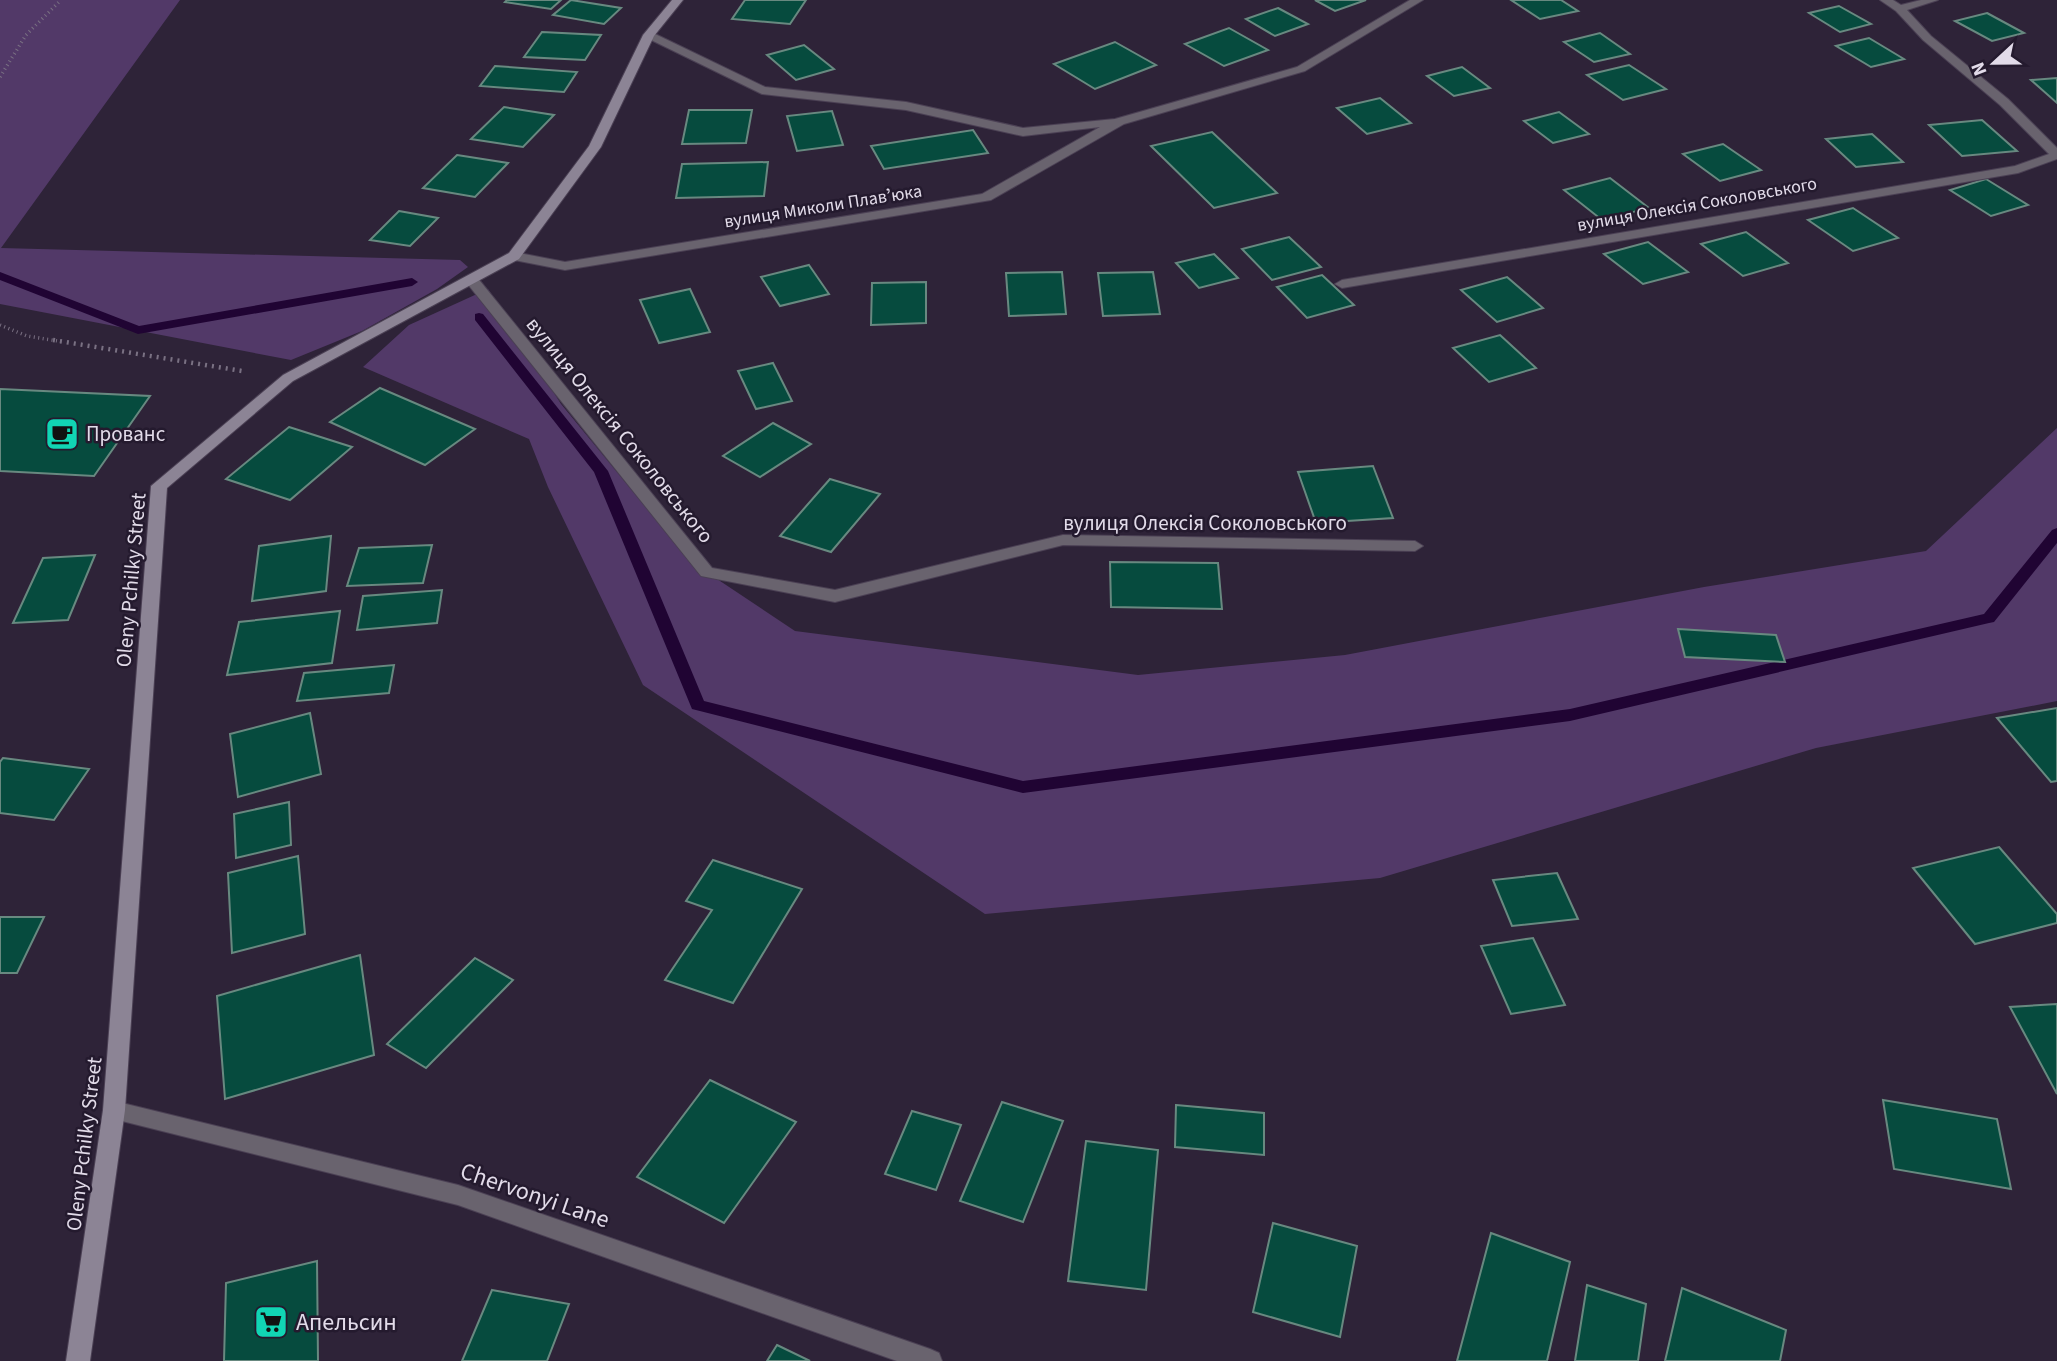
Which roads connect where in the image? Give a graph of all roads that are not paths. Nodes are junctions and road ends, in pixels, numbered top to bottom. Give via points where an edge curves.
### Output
1 (678, 0) edge
2 (1418, 0) edge
3 (1885, 0) edge
4 (1933, 0) edge
5 (1900, 9) junction
6 (649, 35) junction
7 (1120, 121) junction
8 (2057, 155) edge
9 (514, 256) junction
10 (471, 279) junction
11 (1342, 284) dead end
12 (1415, 546) dead end
13 (114, 1110) junction
14 (78, 1361) edge
15 (930, 1361) edge

1 - 6 street, Oleny Pchilky Street
2 - 7 street, вулиця Миколи Плавʼюка via 1301,69
3 - 5 street
4 - 5 street
5 - 8 street
6 - 7 street, вулиця Миколи Плавʼюка via 762,90 906,106 1023,132
6 - 9 street, Oleny Pchilky Street via 595,147
7 - 9 street, вулиця Миколи Плавʼюка via 986,197 565,266
8 - 11 street, вулиця Олексія Соколовського via 2018,169
9 - 10 street, Oleny Pchilky Street
10 - 12 street, вулиця Олексія Соколовського via 707,572 835,596 1063,540
10 - 13 street, Oleny Pchilky Street via 288,378 159,486
13 - 14 street, Oleny Pchilky Street
13 - 15 street, Chervonyi Lane via 458,1195

